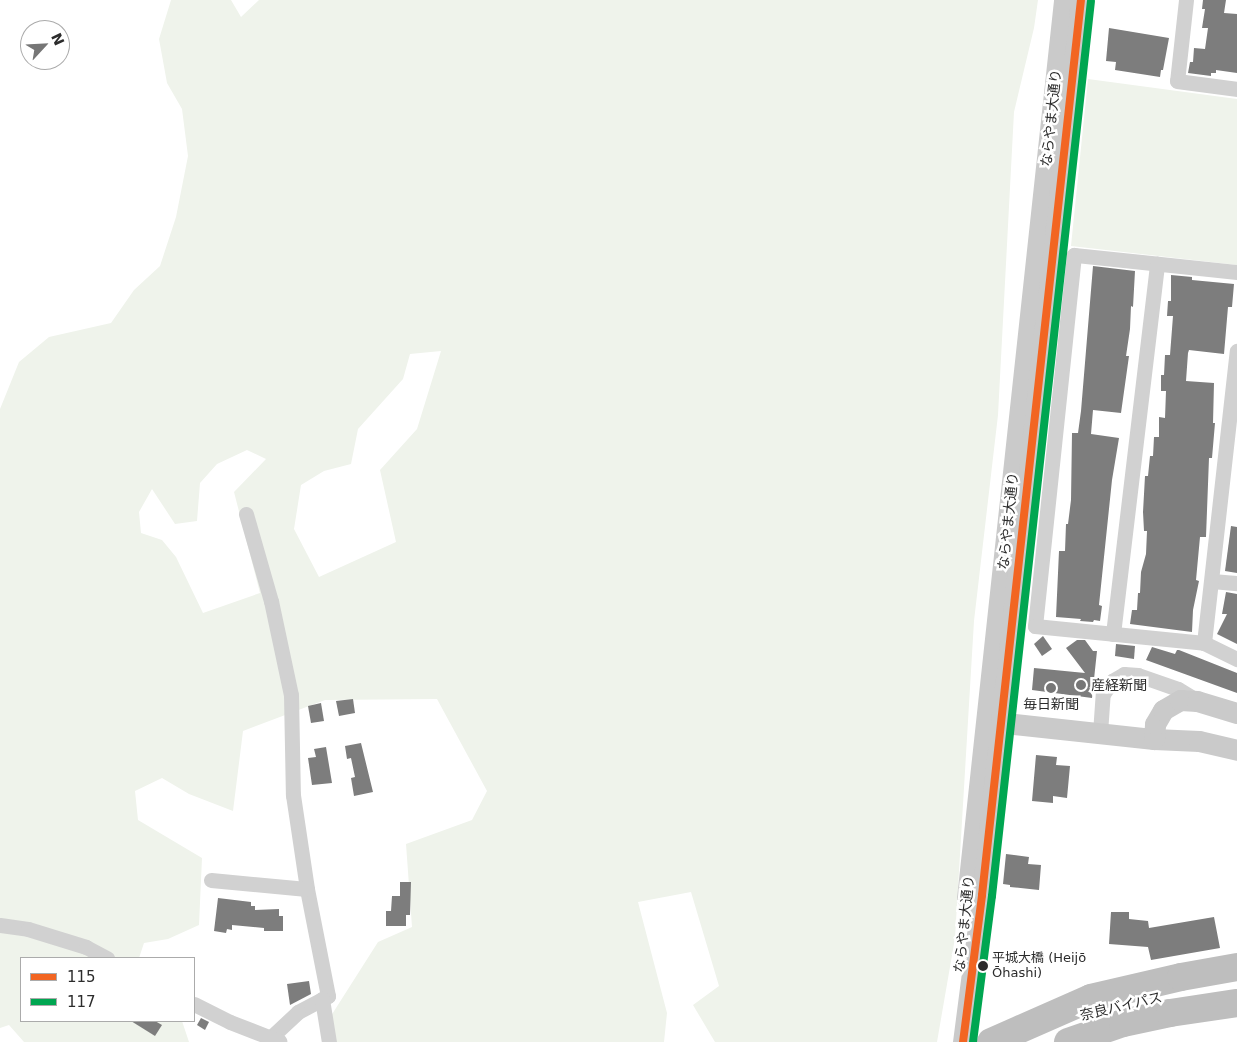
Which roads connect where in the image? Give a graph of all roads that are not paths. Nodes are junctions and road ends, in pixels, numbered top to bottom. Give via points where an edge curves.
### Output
1 (1064, 0) edge
2 (1081, 0) edge
3 (1186, 0) edge
4 (1237, 89) edge
5 (1157, 264) junction
6 (1237, 272) edge
7 (1237, 351) edge
8 (246, 514) dead end
9 (1212, 581) junction
10 (1237, 583) edge
11 (1113, 634) junction
12 (1204, 643) junction
13 (1237, 659) edge
14 (1197, 701) junction
15 (1237, 713) edge
16 (994, 721) junction
17 (1100, 733) junction
18 (1154, 739) junction
19 (1237, 750) edge
20 (211, 880) dead end
21 (307, 889) junction
22 (0, 925) edge
23 (105, 957) edge
24 (1237, 968) edge
25 (1237, 984) edge
26 (322, 999) junction
27 (1237, 1003) edge
28 (195, 1004) edge
29 (1237, 1019) edge
30 (956, 1039) edge
31 (275, 1040) edge
32 (329, 1042) edge
33 (991, 1042) edge
34 (1009, 1042) edge
35 (1068, 1042) edge
36 (1117, 1042) edge

1 - 16 street, ならやま大通り
2 - 16 street, ならやま大通り
3 - 4 street via 1177,81
5 - 6 street
5 - 11 street
5 - 11 street via 1074,255 1035,626
7 - 9 street
8 - 21 street via 271,602 291,695 292,795
9 - 10 street
9 - 12 street
11 - 12 street
12 - 13 street
14 - 15 street
14 - 17 street via 1178,689 1138,675 1124,674 1112,680 1103,694
14 - 18 street via 1180,700 1167,707 1156,724
16 - 17 street
16 - 30 street, ならやま大通り via 982,895
17 - 18 street
18 - 19 street via 1199,741
20 - 21 street
21 - 26 street via 328,996
22 - 23 street via 28,929 86,947
24 - 33 highway via 1091,998
25 - 34 highway, 奈良バイパス via 1118,1005 1076,1016
26 - 31 street via 298,1012
26 - 32 street
27 - 35 highway, 奈良バイパス via 1170,1012 1123,1023
28 - 31 street
29 - 36 highway via 1173,1028

